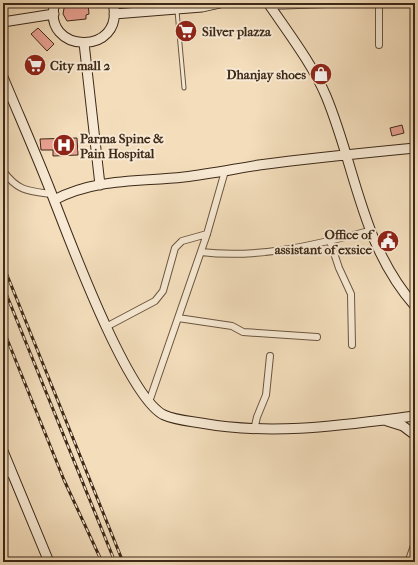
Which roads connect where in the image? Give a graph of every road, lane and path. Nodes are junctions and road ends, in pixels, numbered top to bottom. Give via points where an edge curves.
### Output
1 (55, 3) edge
2 (113, 3) edge
3 (220, 3) edge
4 (326, 3) edge
5 (267, 4) edge
6 (377, 4) edge
7 (415, 4) edge
8 (177, 9) junction
9 (54, 14) junction
10 (114, 14) junction
11 (3, 22) edge
12 (84, 43) junction
13 (379, 45) dead end
14 (3, 76) edge
15 (184, 88) dead end
16 (415, 148) edge
17 (347, 157) junction
18 (3, 171) edge
19 (225, 171) junction
20 (100, 185) junction
21 (53, 197) junction
22 (369, 231) junction
23 (207, 234) junction
24 (330, 241) junction
25 (201, 252) junction
26 (415, 306) edge
27 (178, 318) junction
28 (106, 327) junction
29 (317, 337) dead end
30 (352, 344) dead end
31 (270, 356) dead end
32 (149, 402) junction
33 (415, 416) edge
34 (383, 420) junction
35 (254, 430) junction
36 (415, 435) edge
37 (3, 451) edge
38 (8, 474) edge
39 (415, 538) edge
40 (407, 561) dead end
41 (49, 562) edge

1 - 9 street
2 - 10 street
3 - 8 street
4 - 5 street
4 - 6 street
5 - 17 street via 322,97
6 - 7 street
6 - 13 street
8 - 10 street
8 - 15 lane
9 - 11 street
9 - 12 street via 58,29 65,37 74,42
10 - 12 street via 106,34
12 - 20 street
14 - 21 street
16 - 17 street
17 - 19 street
17 - 22 street
18 - 21 street via 18,187
19 - 20 street
19 - 23 street
20 - 21 street via 82,187
21 - 28 street
22 - 24 street
22 - 26 street via 393,277
23 - 25 street
23 - 28 street via 182,242 175,248 163,291 155,301
24 - 25 street via 259,253
24 - 30 street via 339,268 352,294
25 - 27 street
27 - 29 street via 226,325 243,332
27 - 32 street
28 - 32 street via 127,368
31 - 35 street via 266,395
32 - 35 street via 159,412 170,417 225,428
33 - 34 street
34 - 35 street via 296,429
34 - 36 street via 403,426
37 - 38 street
38 - 41 street
39 - 40 lane

